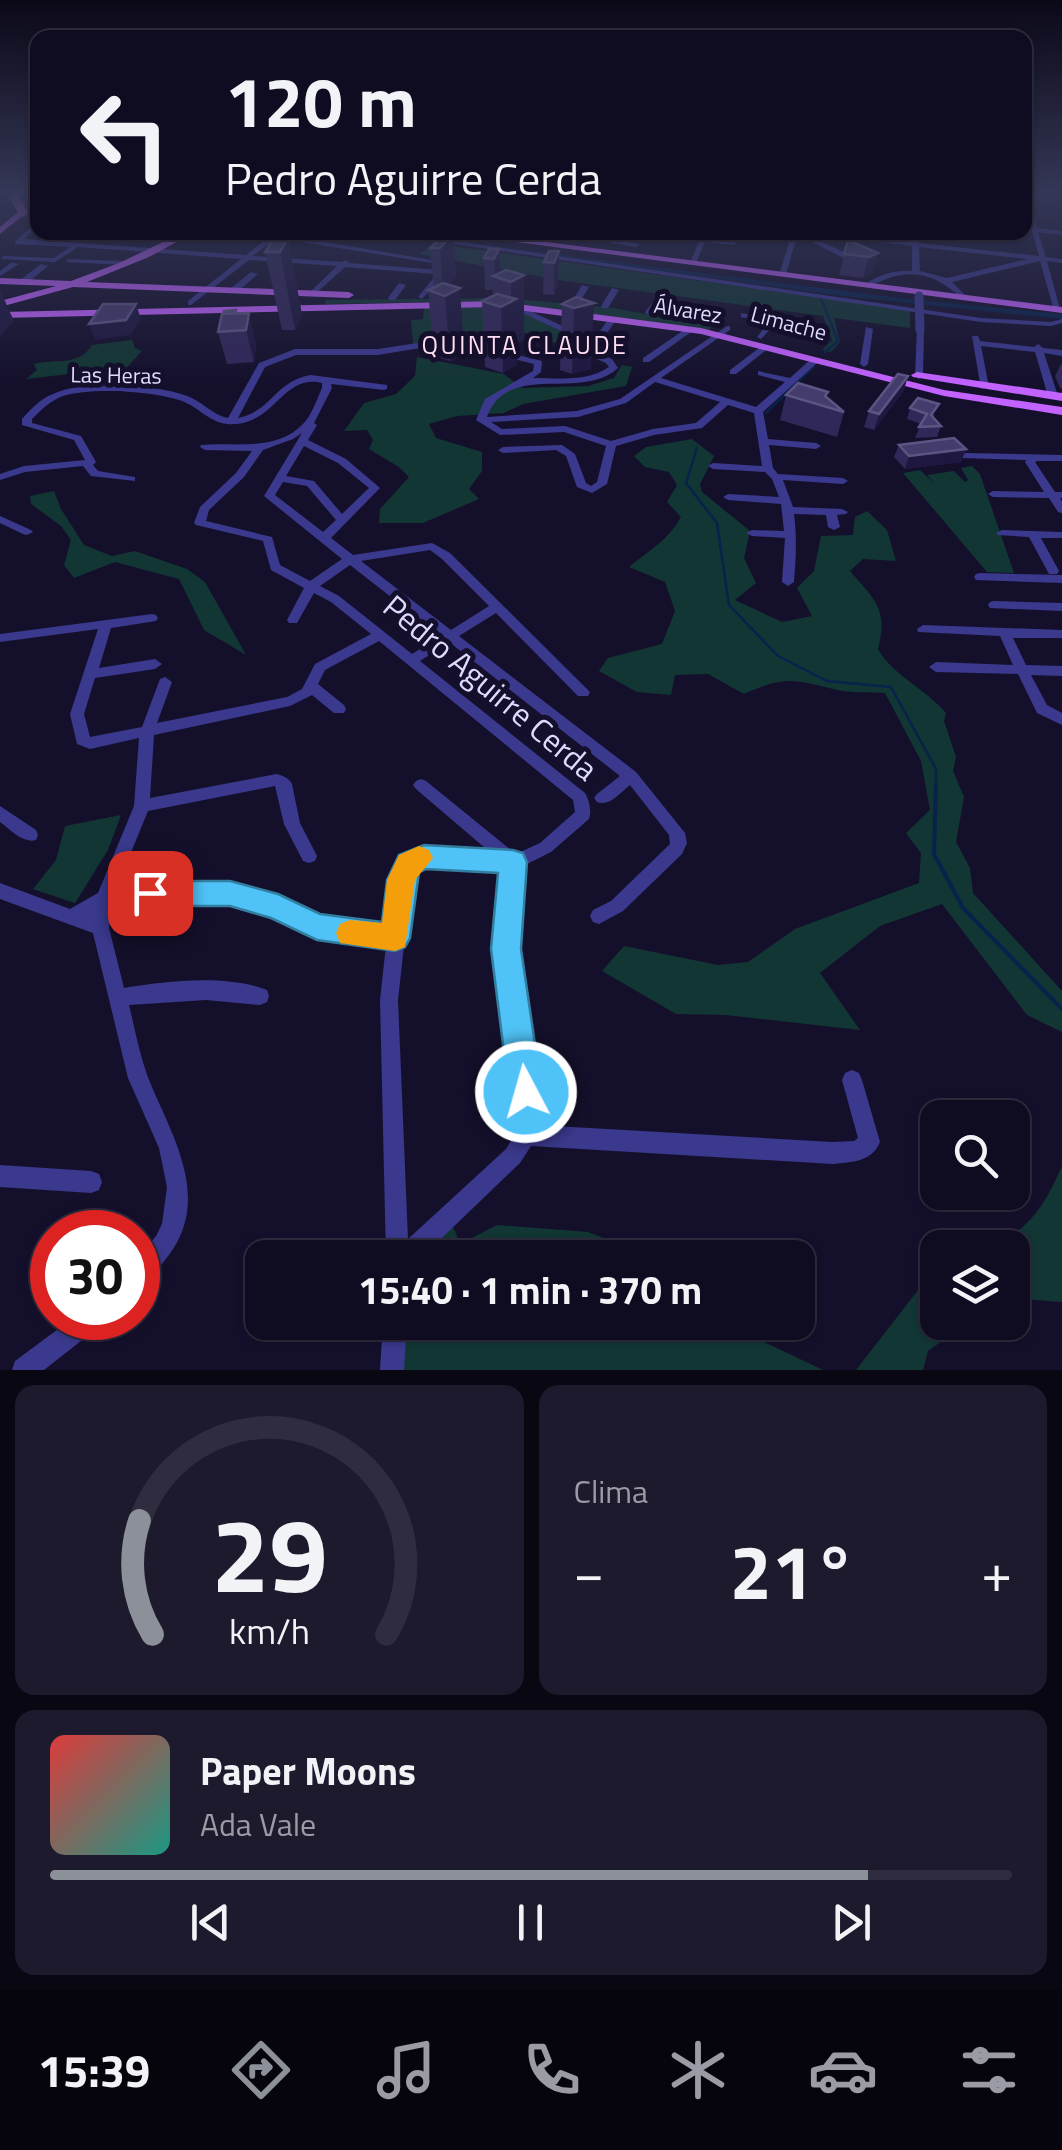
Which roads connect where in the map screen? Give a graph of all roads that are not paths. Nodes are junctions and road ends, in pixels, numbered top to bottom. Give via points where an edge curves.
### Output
1 (5, 256) edge
2 (33, 256) edge
3 (61, 256) edge
4 (143, 256) edge
5 (233, 256) edge
6 (352, 256) edge
7 (401, 256) edge
8 (423, 256) edge
9 (541, 256) edge
10 (635, 256) edge
11 (643, 256) edge
12 (695, 256) edge
13 (789, 256) edge
14 (847, 256) edge
15 (916, 256) edge
16 (1023, 256) edge
17 (246, 257) junction
18 (1041, 258) junction
19 (29, 259) junction
20 (1062, 260) edge
21 (68, 261) dead end
22 (438, 262) junction
23 (124, 263) junction
24 (692, 263) junction
25 (15, 264) dead end
26 (343, 264) junction
27 (865, 265) edge
28 (44, 266) dead end
29 (442, 272) junction
30 (254, 274) dead end
31 (782, 274) junction
32 (916, 274) junction
33 (0, 277) edge
34 (946, 281) junction
35 (23, 282) junction
36 (77, 284) junction
37 (402, 285) dead end
38 (869, 286) junction
39 (585, 287) dead end
40 (207, 290) junction
41 (615, 290) dead end
42 (233, 291) junction
43 (314, 293) junction
44 (919, 294) junction
45 (294, 296) junction
46 (933, 296) junction
47 (962, 296) junction
48 (422, 297) junction
49 (661, 297) dead end
50 (387, 298) junction
51 (191, 303) junction
52 (575, 303) junction
53 (688, 305) dead end
54 (66, 306) junction
55 (319, 306) junction
56 (515, 306) junction
57 (605, 306) junction
58 (116, 308) junction
59 (0, 309) edge
60 (722, 310) dead end
61 (649, 312) junction
62 (1061, 312) edge
63 (27, 314) junction
64 (744, 315) dead end
65 (590, 316) junction
66 (676, 317) junction
67 (613, 320) junction
68 (582, 328) edge
69 (719, 329) junction
70 (869, 329) dead end
71 (690, 330) junction
72 (596, 342) edge
73 (764, 342) junction
74 (1040, 353) junction
75 (1062, 353) edge
76 (646, 360) dead end
77 (814, 361) junction
78 (864, 364) junction
79 (1062, 364) edge
80 (734, 372) dead end
81 (762, 372) dead end
82 (657, 380) junction
83 (326, 381) junction
84 (524, 381) junction
85 (792, 382) junction
86 (919, 382) junction
87 (384, 387) dead end
88 (981, 393) junction
89 (1058, 397) edge
90 (326, 398) dead end
91 (726, 402) junction
92 (1062, 410) edge
93 (758, 411) junction
94 (314, 418) junction
95 (481, 420) junction
96 (231, 422) junction
97 (303, 441) junction
98 (765, 442) junction
99 (611, 444) junction
100 (816, 446) dead end
101 (205, 447) dead end
102 (260, 448) junction
103 (503, 450) dead end
104 (966, 456) edge
105 (1062, 458) edge
106 (1032, 459) junction
107 (87, 464) junction
108 (713, 466) dead end
109 (773, 473) junction
110 (0, 477) edge
111 (131, 478) dead end
112 (280, 478) junction
113 (843, 481) dead end
114 (993, 494) dead end
115 (1057, 495) edge
116 (728, 497) dead end
117 (785, 505) junction
118 (1062, 510) edge
119 (836, 512) joint
120 (0, 519) edge
121 (341, 519) junction
122 (834, 526) dead end
123 (26, 532) dead end
124 (752, 532) dead end
125 (1002, 533) dead end
126 (1033, 534) junction
127 (1062, 534) edge
128 (792, 535) junction
129 (325, 537) junction
130 (350, 559) junction
131 (980, 577) dead end
132 (1059, 579) edge
133 (788, 582) dead end
134 (311, 586) junction
135 (994, 604) dead end
136 (496, 607) junction
137 (1062, 607) edge
138 (152, 618) dead end
139 (293, 620) dead end
140 (106, 624) junction
141 (923, 629) dead end
142 (1008, 633) junction
143 (1062, 634) edge
144 (380, 635) junction
145 (0, 638) edge
146 (450, 638) junction
147 (412, 660) junction
148 (155, 664) dead end
149 (936, 667) dead end
150 (1021, 670) junction
151 (1062, 671) edge
152 (90, 674) junction
153 (165, 682) dead end
154 (310, 685) junction
155 (584, 692) dead end
156 (339, 709) dead end
157 (1055, 718) edge
158 (147, 732) junction
159 (632, 776) junction
160 (421, 784) dead end
161 (602, 798) dead end
162 (142, 806) junction
163 (0, 813) edge
164 (30, 835) dead end
165 (309, 856) dead end
166 (513, 862) junction
167 (0, 892) edge
168 (104, 898) junction
169 (73, 916) junction
170 (599, 916) dead end
171 (100, 928) junction
172 (395, 938) junction
173 (260, 996) dead end
174 (116, 998) junction
175 (852, 1080) dead end
176 (526, 1135) junction
177 (0, 1176) edge
178 (91, 1182) dead end
179 (400, 1240) edge
180 (421, 1240) edge
181 (160, 1249) edge
182 (63, 1340) edge
183 (394, 1340) edge
184 (24, 1370) edge
185 (392, 1370) edge

1 - 19 street
2 - 19 street
3 - 19 street
4 - 23 main road
5 - 17 street
6 - 26 street
7 - 22 street
8 - 22 street
9 - 62 street via 981,320 1052,324
10 - 24 main road
11 - 38 main road
12 - 24 street
13 - 31 street
14 - 27 street
15 - 32 street
16 - 18 street
17 - 26 street
17 - 40 street
18 - 20 street
18 - 34 street
18 - 62 street
21 - 23 street
22 - 29 street via 448,265
23 - 36 main road
24 - 31 main road
25 - 33 street
26 - 29 street
26 - 43 street
28 - 35 street
29 - 48 street
30 - 42 street
31 - 38 main road
32 - 34 street
32 - 38 street via 883,273
33 - 35 main road, Limache
34 - 47 street
35 - 36 main road, Limache
36 - 40 main road, Limache
36 - 54 main road
36 - 59 main road
37 - 50 street
38 - 44 main road
39 - 52 street
40 - 42 main road, Limache
40 - 51 street
41 - 57 street
42 - 45 main road, Limache
43 - 45 main road, Limache
43 - 50 main road, Limache
44 - 46 main road
44 - 47 main road
44 - 86 street, bridge
45 - 50 main road
45 - 51 main road
45 - 55 main road, Limache
46 - 47 main road
46 - 62 main road
47 - 62 main road
48 - 50 main road, Limache
48 - 52 main road, Limache
49 - 61 street
51 - 58 main road
52 - 57 main road, Limache
53 - 66 street
54 - 58 main road
54 - 59 main road
54 - 63 main road
55 - 56 main road, Álvarez
55 - 58 main road, Álvarez
56 - 65 main road, Álvarez
56 - 84 street via 566,331 572,345 614,368 594,377
57 - 61 main road, Limache
58 - 63 main road, Álvarez
59 - 63 main road, Álvarez
60 - 69 street
61 - 66 main road, Limache
64 - 73 street via 774,321
65 - 67 main road, Álvarez
65 - 68 street
66 - 69 main road, Limache
67 - 71 main road, Álvarez
67 - 72 street
69 - 71 main road, Álvarez
69 - 73 main road, Álvarez
69 - 82 street
70 - 78 street
71 - 76 street
73 - 77 main road, Álvarez
73 - 78 main road, Limache
73 - 80 street
74 - 75 street
74 - 79 street
74 - 88 street via 976,340
74 - 89 street
77 - 85 street
77 - 86 main road, Álvarez
78 - 86 main road, Limache
81 - 85 street
82 - 91 street
82 - 95 street via 590,411
83 - 87 street
83 - 94 street
83 - 96 street via 295,381 256,417
84 - 95 street via 488,401
84 - 96 street via 540,363 445,339 391,351 300,351 265,363
85 - 93 street
86 - 88 main road, Álvarez
88 - 89 main road
88 - 92 main road, Álvarez
90 - 94 street
91 - 93 street
91 - 99 street via 699,426
93 - 98 street
94 - 97 street
94 - 102 street via 296,434
95 - 99 street via 500,432 557,428
96 - 107 street, Las Heras via 207,416 183,397 85,390 47,400 27,425 78,438 91,458
97 - 112 street
97 - 121 street via 373,485 374,492
98 - 100 street
98 - 109 street
99 - 103 street via 602,484 592,490 582,484 570,454 558,447
101 - 102 street
102 - 134 street via 200,520 210,528 268,539 275,567
104 - 106 street
105 - 106 street
106 - 115 street
107 - 110 street
107 - 111 street via 95,474
108 - 109 street
109 - 113 street
109 - 117 street
112 - 121 street via 310,483
112 - 129 street via 269,496
114 - 115 street
115 - 118 street
116 - 117 street
117 - 119 street
117 - 128 street
119 - 122 street
120 - 123 street
121 - 129 street
124 - 128 street
125 - 126 street
126 - 127 street
126 - 132 street
128 - 133 street
129 - 130 street
130 - 134 street
130 - 136 street via 436,548
130 - 146 street
131 - 132 street
134 - 139 street
134 - 144 street, Pedro Aguirre Cerda
135 - 137 street
136 - 146 street
136 - 155 street
138 - 140 street
140 - 145 street
140 - 152 street
141 - 142 street
142 - 143 street
142 - 150 street
144 - 147 street, Pedro Aguirre Cerda
144 - 154 street via 320,667
146 - 147 street
146 - 159 street
147 - 166 street, Pedro Aguirre Cerda via 580,797 584,814 532,856
148 - 152 street
149 - 150 street
150 - 151 street
150 - 157 street
152 - 158 street via 77,714 82,740
153 - 158 street
154 - 156 street
154 - 158 street via 290,700
158 - 162 street
159 - 161 street
159 - 170 street via 679,842 648,879
160 - 166 street
162 - 165 street via 277,780
162 - 168 street
163 - 164 street
166 - 172 street via 424,857 409,863
166 - 176 street via 506,949 524,1069
167 - 169 street
168 - 169 street
168 - 171 street
168 - 172 street via 230,894 317,927
169 - 171 street
171 - 174 street
172 - 179 street via 388,1000
173 - 174 street via 176,988
174 - 181 street via 178,1187 173,1226
175 - 176 street via 870,1142 857,1151
176 - 180 street via 513,1156
177 - 178 street
182 - 184 street
183 - 185 street

